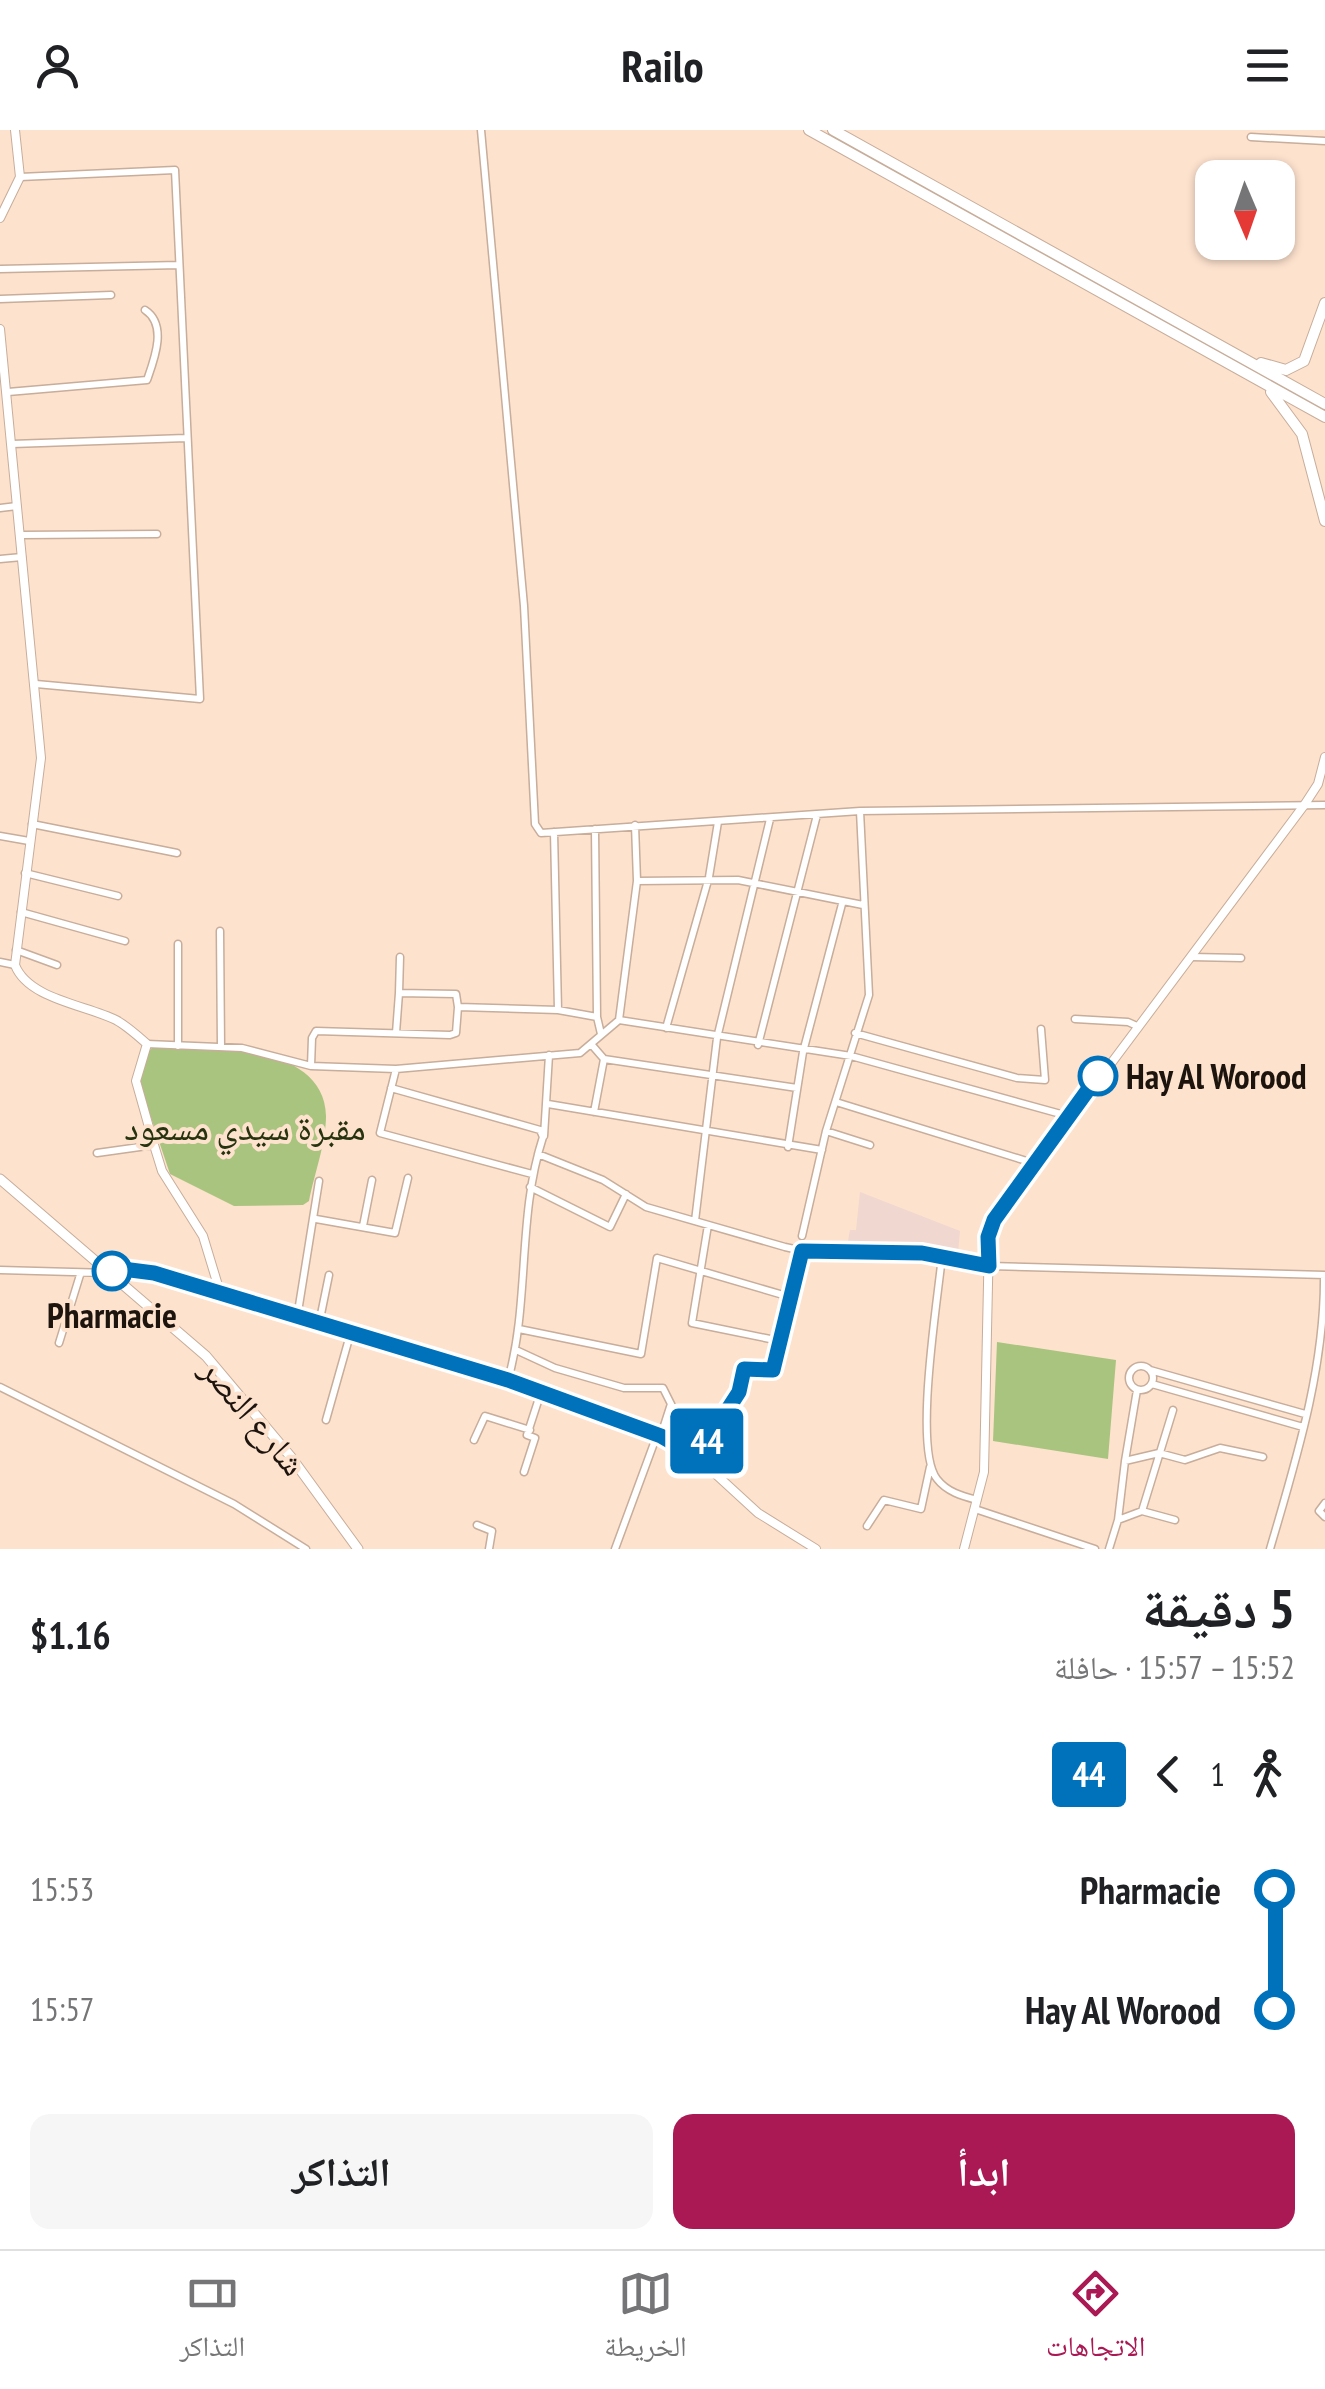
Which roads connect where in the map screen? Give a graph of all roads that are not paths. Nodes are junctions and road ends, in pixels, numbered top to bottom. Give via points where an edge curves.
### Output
1 (15, 130) edge
2 (481, 130) edge
3 (809, 130) edge
4 (834, 130) edge
5 (1251, 137) dead end
6 (1325, 141) edge
7 (20, 176) junction
8 (0, 218) edge
9 (179, 264) junction
10 (0, 269) edge
11 (111, 295) dead end
12 (0, 299) edge
13 (1325, 304) edge
14 (146, 310) dead end
15 (1, 336) edge
16 (1223, 349) junction
17 (1264, 384) junction
18 (5, 390) edge
19 (1325, 404) edge
20 (5, 415) edge
21 (1325, 417) edge
22 (186, 438) junction
23 (12, 444) junction
24 (17, 506) junction
25 (0, 508) edge
26 (1325, 521) edge
27 (157, 534) dead end
28 (21, 535) junction
29 (22, 557) junction
30 (0, 559) edge
31 (36, 684) junction
32 (1325, 757) edge
33 (1306, 804) junction
34 (1325, 806) edge
35 (860, 811) junction
36 (817, 816) junction
37 (770, 819) junction
38 (718, 822) junction
39 (31, 824) junction
40 (635, 825) junction
41 (595, 828) junction
42 (554, 832) junction
43 (0, 836) edge
44 (29, 841) junction
45 (177, 853) dead end
46 (24, 873) junction
47 (709, 877) junction
48 (637, 882) junction
49 (753, 883) junction
50 (798, 891) junction
51 (118, 896) dead end
52 (842, 904) junction
53 (863, 905) junction
54 (20, 912) junction
55 (220, 931) dead end
56 (125, 941) dead end
57 (178, 944) dead end
58 (15, 950) junction
59 (400, 957) dead end
60 (1191, 957) junction
61 (1241, 958) dead end
62 (0, 962) edge
63 (15, 965) junction
64 (57, 965) dead end
65 (399, 993) junction
66 (458, 1007) junction
67 (558, 1010) junction
68 (597, 1017) junction
69 (1075, 1019) dead end
70 (619, 1020) junction
71 (1138, 1026) junction
72 (666, 1028) junction
73 (1041, 1029) dead end
74 (396, 1033) junction
75 (856, 1033) junction
76 (601, 1035) junction
77 (718, 1038) junction
78 (147, 1044) junction
79 (591, 1044) junction
80 (758, 1045) junction
81 (178, 1046) junction
82 (221, 1047) junction
83 (803, 1052) junction
84 (548, 1056) junction
85 (852, 1056) junction
86 (604, 1059) junction
87 (311, 1066) junction
88 (396, 1069) junction
89 (713, 1076) junction
90 (391, 1088) junction
91 (797, 1088) junction
92 (836, 1102) junction
93 (548, 1104) dead end
94 (594, 1112) junction
95 (1068, 1116) junction
96 (706, 1131) junction
97 (826, 1131) junction
98 (544, 1137) junction
99 (154, 1145) junction
100 (870, 1145) dead end
101 (788, 1146) junction
102 (822, 1150) junction
103 (97, 1152) dead end
104 (538, 1154) junction
105 (1033, 1163) junction
106 (532, 1174) junction
107 (408, 1178) dead end
108 (0, 1179) edge
109 (372, 1180) dead end
110 (319, 1181) dead end
111 (530, 1187) junction
112 (626, 1194) junction
113 (316, 1219) junction
114 (695, 1222) junction
115 (708, 1225) junction
116 (362, 1226) junction
117 (802, 1236) dead end
118 (802, 1251) junction
119 (942, 1256) junction
120 (989, 1266) junction
121 (701, 1269) junction
122 (0, 1270) edge
123 (110, 1270) junction
124 (80, 1275) junction
125 (330, 1275) dead end
126 (1324, 1275) edge
127 (220, 1292) junction
128 (790, 1297) junction
129 (297, 1319) junction
130 (319, 1326) junction
131 (519, 1328) junction
132 (350, 1335) junction
133 (780, 1341) junction
134 (59, 1343) dead end
135 (516, 1350) junction
136 (1150, 1370) junction
137 (508, 1380) junction
138 (1152, 1384) junction
139 (0, 1386) edge
140 (1138, 1390) junction
141 (541, 1392) junction
142 (670, 1404) junction
143 (1172, 1410) dead end
144 (1305, 1414) junction
145 (326, 1420) dead end
146 (1303, 1427) junction
147 (530, 1430) junction
148 (659, 1435) junction
149 (474, 1440) dead end
150 (1159, 1453) junction
151 (697, 1457) junction
152 (1263, 1457) dead end
153 (1125, 1461) junction
154 (931, 1466) junction
155 (524, 1472) dead end
156 (1325, 1502) edge
157 (976, 1504) junction
158 (1142, 1511) junction
159 (1325, 1517) edge
160 (1118, 1520) junction
161 (1175, 1520) dead end
162 (477, 1525) dead end
163 (866, 1526) dead end
164 (306, 1549) edge
165 (358, 1549) edge
166 (489, 1549) edge
167 (615, 1549) edge
168 (816, 1549) edge
169 (964, 1549) edge
170 (1094, 1549) edge
171 (1109, 1549) edge
172 (1270, 1549) edge

1 - 7 street
2 - 42 street via 524,606 534,824 541,833
3 - 17 highway
4 - 16 highway
5 - 6 street
7 - 8 street
7 - 9 street via 175,170
9 - 10 street
9 - 22 street
11 - 12 street
13 - 16 highway via 1309,353 1296,368
14 - 18 street via 159,335 147,380
15 - 18 street
16 - 19 highway
17 - 21 highway
17 - 26 highway via 1302,434
18 - 20 street
20 - 23 street
22 - 23 street
22 - 31 street via 200,699
23 - 24 street
24 - 25 street
24 - 28 street
27 - 28 street
28 - 29 street
29 - 30 street
29 - 31 street
31 - 39 street via 41,779
32 - 33 street
33 - 34 street
33 - 35 street
33 - 60 street
35 - 36 street
35 - 53 street
36 - 37 street
36 - 50 street
37 - 38 street
37 - 49 street
38 - 40 street
38 - 47 street
39 - 44 street
39 - 45 street
40 - 41 street
40 - 48 street
41 - 42 street
41 - 68 street
42 - 67 street
43 - 44 street
44 - 46 street
46 - 51 street
46 - 54 street
47 - 48 street
47 - 49 street
47 - 72 street
48 - 70 street
49 - 50 street
49 - 77 street
50 - 52 street
50 - 80 street
52 - 53 street
52 - 83 street
53 - 75 street via 869,995
54 - 56 street
54 - 58 street
55 - 82 street
57 - 81 street
58 - 63 street
58 - 64 street
59 - 65 street
60 - 61 street
60 - 71 street
62 - 63 street
63 - 78 street via 35,988 118,1021
65 - 66 street via 456,994
65 - 74 street
66 - 67 street
66 - 74 street via 454,1034
67 - 68 street
68 - 76 street
69 - 71 street
70 - 72 street
70 - 76 street
71 - 95 street
72 - 77 street
73 - 75 street via 1045,1080
74 - 87 street via 316,1031
75 - 85 street
76 - 79 street
77 - 80 street
77 - 89 street
78 - 81 street
78 - 99 street via 136,1082
79 - 84 street
79 - 86 street
80 - 83 street
81 - 82 street
82 - 87 street
83 - 85 street
83 - 91 street
84 - 88 street
84 - 98 street
85 - 92 street
85 - 95 street
86 - 89 street
86 - 94 street
87 - 88 street
88 - 90 street
89 - 91 street
89 - 96 street
90 - 98 street via 540,1130
90 - 106 street via 380,1134
91 - 101 street
92 - 97 street
92 - 105 street
93 - 94 street
94 - 96 street
95 - 105 street
96 - 101 street
96 - 114 street
97 - 100 street
97 - 102 street
98 - 104 street
99 - 103 street
99 - 127 street via 162,1171 203,1236
101 - 102 street
102 - 117 street
104 - 106 street
104 - 112 street
105 - 120 street via 994,1220
106 - 111 street
107 - 116 street via 395,1233
108 - 123 main road, شارع النصر
109 - 116 street
110 - 113 street
111 - 112 street via 610,1226
111 - 131 street
112 - 114 street
113 - 116 street
113 - 129 street
114 - 115 street
115 - 118 street
115 - 121 street
118 - 119 street
118 - 128 street
119 - 120 street
119 - 154 street via 925,1437
120 - 126 street
120 - 157 street via 986,1440
121 - 128 street
121 - 131 street via 657,1258 641,1354
121 - 133 street via 692,1323
122 - 124 street
123 - 124 street
123 - 127 street via 154,1273
123 - 165 main road, شارع النصر via 231,1382
124 - 134 street
125 - 130 street
126 - 144 street via 1322,1335
127 - 129 street
128 - 133 street
129 - 130 street
130 - 132 street
131 - 135 street
132 - 137 street
132 - 145 street
133 - 151 street via 773,1370 744,1369 739,1392
135 - 137 street
135 - 142 street via 624,1388 663,1388
136 - 138 street
136 - 140 street via 1132,1370 1129,1380
136 - 144 street
137 - 141 street
138 - 140 street
138 - 146 street
139 - 164 street via 219,1496
140 - 153 street
141 - 147 street
141 - 148 street
142 - 148 street
142 - 151 street
143 - 150 street
144 - 146 street
146 - 172 street
147 - 149 street via 485,1416
147 - 155 street via 527,1435 535,1438
148 - 151 street
148 - 167 street
150 - 152 street via 1185,1460 1220,1448
150 - 153 street
150 - 158 street
151 - 168 street via 758,1512
153 - 160 street
154 - 157 street via 936,1478
154 - 163 street via 921,1509 884,1500
156 - 159 street via 1319,1512
157 - 169 street
157 - 170 street
158 - 160 street
158 - 161 street
160 - 171 street
162 - 166 street via 492,1531

